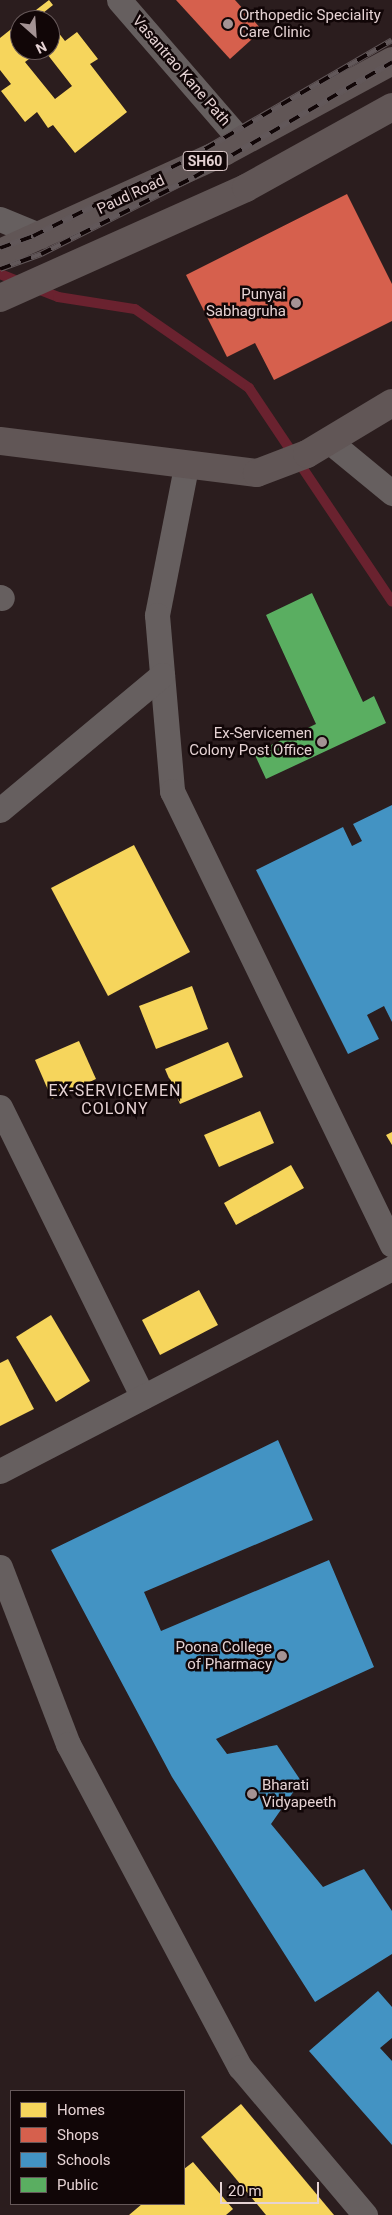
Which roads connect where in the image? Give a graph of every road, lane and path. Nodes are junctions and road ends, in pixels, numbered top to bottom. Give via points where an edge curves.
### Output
1 (119, 0) edge
2 (392, 61) edge
3 (392, 107) edge
4 (242, 142) junction
5 (0, 219) edge
6 (40, 236) junction
7 (6, 250) edge
8 (5, 296) edge
9 (392, 402) edge
10 (0, 442) edge
11 (318, 447) junction
12 (186, 467) junction
13 (392, 493) edge
14 (162, 675) junction
15 (0, 810) edge
16 (3, 1119) edge
17 (392, 1246) edge
18 (392, 1268) edge
19 (143, 1397) junction
20 (0, 1471) edge
21 (0, 1567) edge
22 (364, 2215) edge

1 - 4 street, Vasantrao Kane Path
2 - 4 main road, Paud Road / SH60
3 - 8 main road via 246,188
4 - 6 main road, Paud Road / SH60
5 - 6 street
6 - 7 main road, Paud Road / SH60
9 - 11 main road
10 - 12 main road
11 - 12 main road via 275,469 236,474
11 - 13 street
12 - 14 street via 157,615
14 - 15 street
14 - 17 street via 172,791
16 - 19 street
18 - 19 street
19 - 20 street
21 - 22 street via 68,1744 240,2067

